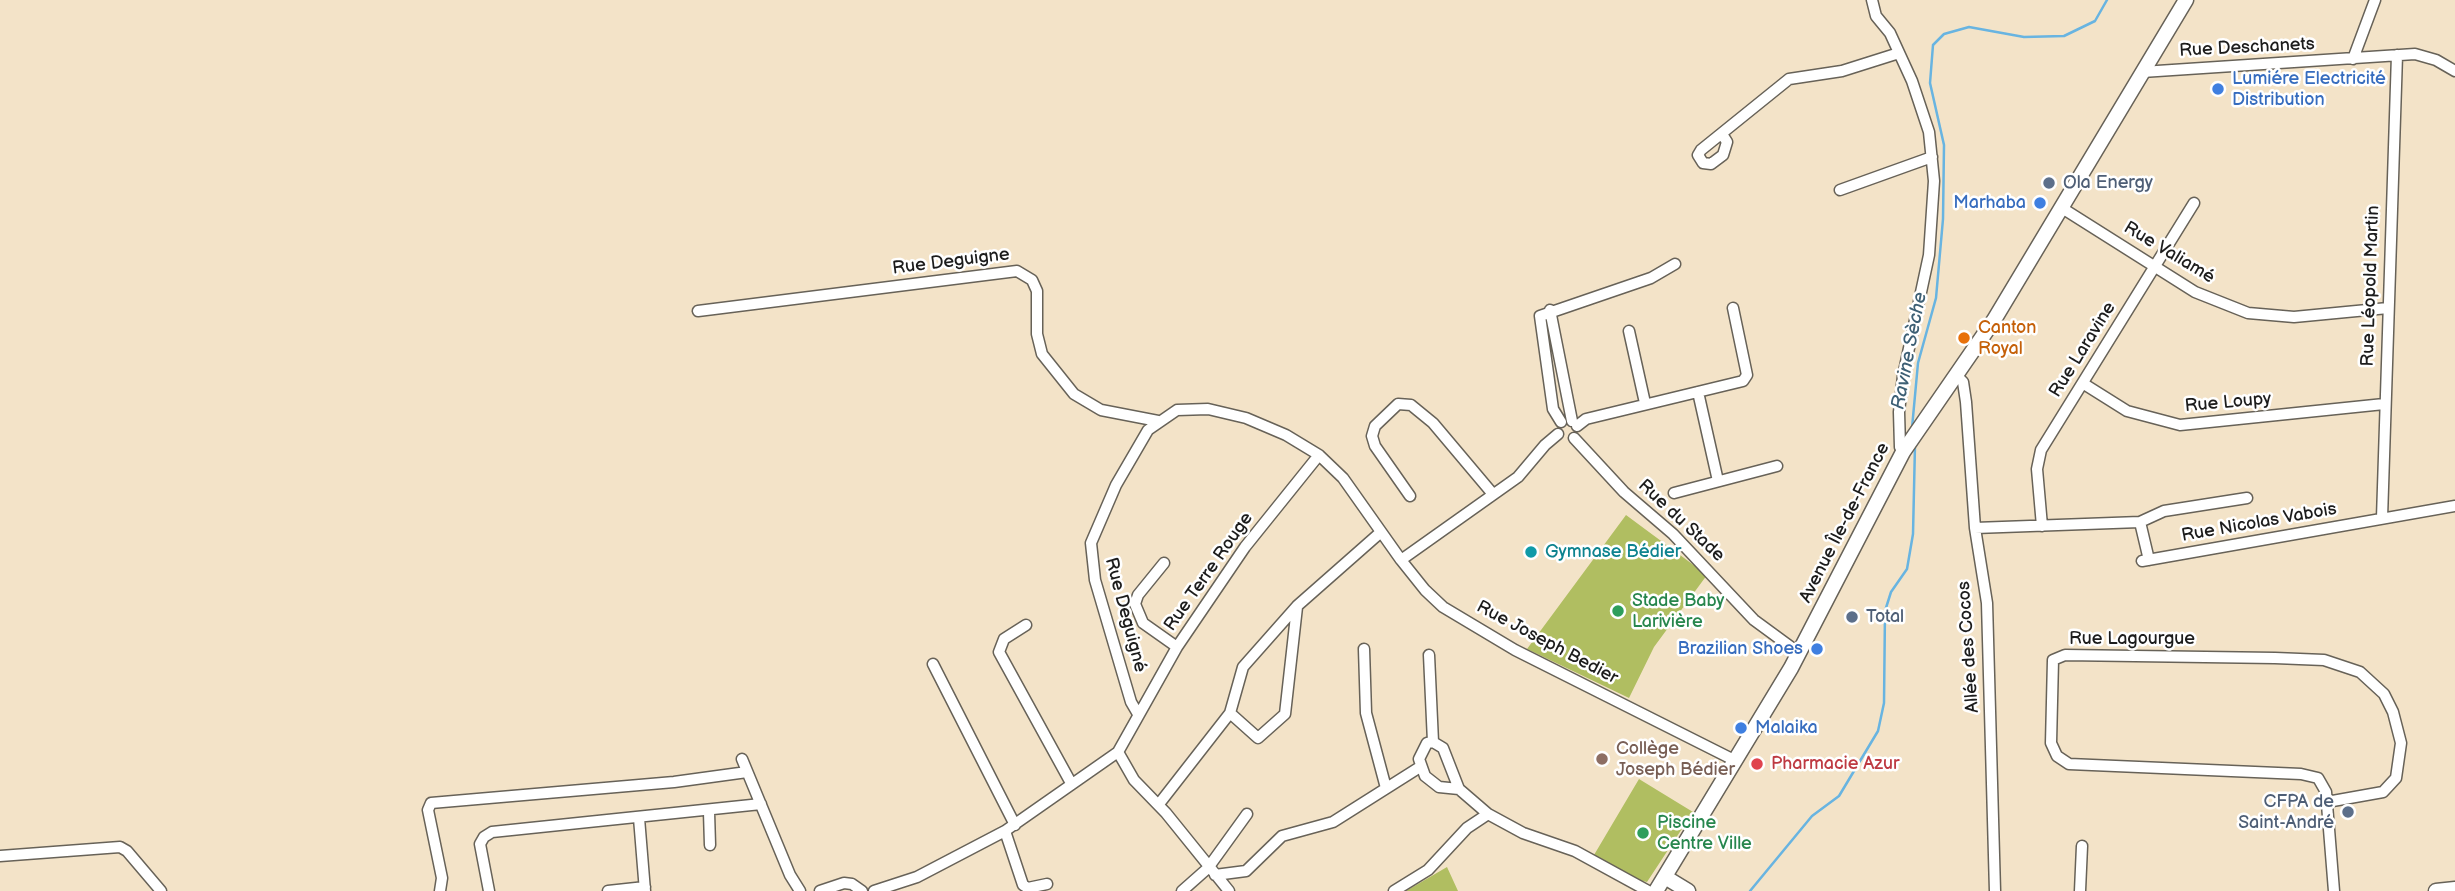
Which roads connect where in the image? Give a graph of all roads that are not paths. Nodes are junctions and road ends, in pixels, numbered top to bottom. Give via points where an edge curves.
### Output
1 (1872, 0) edge
2 (2186, 0) edge
3 (2375, 0) edge
4 (1899, 53) junction
5 (2398, 55) junction
6 (2353, 59) junction
7 (2455, 71) edge
8 (2143, 72) junction
9 (1722, 134) dead end
10 (1932, 157) junction
11 (1840, 190) dead end
12 (2194, 203) dead end
13 (2062, 208) junction
14 (1675, 264) dead end
15 (2156, 266) junction
16 (1733, 308) dead end
17 (2388, 308) junction
18 (698, 311) dead end
19 (1629, 331) dead end
20 (1953, 382) junction
21 (2084, 384) junction
22 (1698, 392) junction
23 (1646, 403) junction
24 (2384, 404) junction
25 (1158, 422) junction
26 (1570, 423) junction
27 (1558, 434) junction
28 (1574, 439) junction
29 (1906, 447) junction
30 (1319, 455) junction
31 (1777, 466) dead end
32 (1718, 481) junction
33 (1492, 493) junction
34 (1674, 493) dead end
35 (1410, 496) dead end
36 (2247, 498) dead end
37 (2455, 506) edge
38 (2382, 518) junction
39 (2140, 522) junction
40 (2042, 526) junction
41 (1975, 528) junction
42 (1381, 532) junction
43 (1401, 560) junction
44 (1164, 563) dead end
45 (1297, 607) junction
46 (1027, 625) dead end
47 (1177, 647) junction
48 (1364, 649) dead end
49 (1799, 653) junction
50 (1429, 655) dead end
51 (933, 664) dead end
52 (1230, 713) junction
53 (1138, 714) junction
54 (1433, 742) junction
55 (1118, 752) junction
56 (742, 759) dead end
57 (1736, 761) junction
58 (1420, 767) junction
59 (747, 772) junction
60 (1071, 783) junction
61 (1386, 788) junction
62 (1459, 789) junction
63 (2326, 797) junction
64 (761, 804) junction
65 (1158, 804) junction
66 (709, 811) junction
67 (1247, 814) dead end
68 (1488, 814) junction
69 (639, 818) junction
70 (1009, 828) junction
71 (710, 845) dead end
72 (2082, 846) dead end
73 (0, 856) edge
74 (1211, 871) junction
75 (1665, 877) junction
76 (1047, 884) dead end
77 (645, 889) edge
78 (2455, 889) edge
79 (161, 891) edge
80 (440, 891) edge
81 (489, 891) edge
82 (608, 891) edge
83 (800, 891) edge
84 (820, 891) edge
85 (862, 891) edge
86 (874, 891) edge
87 (1182, 891) edge
88 (1229, 891) edge
89 (1394, 891) edge
90 (1648, 891) edge
91 (1656, 891) edge
92 (1688, 891) edge
93 (1995, 891) edge
94 (2080, 891) edge
95 (2334, 891) edge
96 (2436, 891) edge

1 - 4 street via 1876,16
2 - 8 street, Avenue Île-de-France
3 - 6 street
4 - 9 street via 1842,71 1789,79
4 - 10 street via 1929,132
5 - 6 street, Rue Deschanets
5 - 7 street, Rue Deschanets via 2415,54
5 - 17 street, Rue Léopold Martin
6 - 8 street, Rue Deschanets
8 - 13 street, Avenue Île-de-France
10 - 11 street
10 - 29 street via 1928,255 1899,412 1900,447
12 - 15 street, Rue Laravine
13 - 15 street, Rue Valiamé
13 - 20 street, Avenue Île-de-France
14 - 26 street via 1651,278 1550,310
15 - 17 street, Rue Valiamé via 2195,292 2248,313 2294,317
15 - 21 street, Rue Laravine
16 - 22 street via 1746,378
17 - 24 street, Rue Léopold Martin
18 - 25 street, Rue Deguigne via 1017,271 1032,280 1037,291 1042,354 1074,394 1101,410
19 - 23 street
20 - 29 street, Avenue Île-de-France
20 - 41 street, Allée des Cocos via 1963,382
21 - 24 street, Rue Loupy via 2127,411 2180,425
21 - 40 street, Rue Laravine via 2041,450 2037,469
22 - 23 street
22 - 32 street
23 - 26 street
24 - 38 street, Rue Léopold Martin
25 - 30 street, Rue Deguigné via 1177,410 1208,409 1246,418
25 - 53 street, Rue Deguigné via 1133,450 1091,543 1095,580
26 - 27 street
26 - 28 street
27 - 28 street via 1565,440
27 - 33 street via 1518,477
28 - 49 street, Rue du Stade via 1754,620
29 - 49 street, Avenue Île-de-France
30 - 42 street, Rue Joseph Bedier via 1343,478
30 - 47 street, Rue Terre Rouge via 1245,547
31 - 32 street, Rue du Stade
32 - 34 street, Rue du Stade
33 - 35 street via 1433,423 1411,405 1398,404 1375,426 1372,436
33 - 43 street
36 - 39 street via 2164,511
37 - 38 street, Rue Nicolas Vabois
38 - 39 street, Rue Nicolas Vabois via 2145,561
39 - 40 street
40 - 41 street
41 - 93 street, Allée des Cocos via 1987,603
42 - 43 street, Rue Joseph Bedier
42 - 45 street
43 - 57 street, Rue Joseph Bedier via 1443,607 1503,643
44 - 47 street via 1135,604 1143,623
45 - 52 street via 1243,667
45 - 52 street via 1285,714 1258,738
46 - 60 street via 1004,639 999,652
47 - 53 street, Rue Terre Rouge
48 - 61 street via 1366,713
49 - 57 street, Avenue Île-de-France
50 - 54 street
51 - 70 street
52 - 65 street
53 - 55 street, Rue Terre Rouge
54 - 58 street via 1422,748
54 - 62 street via 1443,748
55 - 60 street, Rue Terre Rouge
55 - 65 street via 1134,780
56 - 59 street
57 - 75 street, Avenue Île-de-France
58 - 61 street
58 - 62 street via 1439,787
59 - 64 street
59 - 80 street via 435,802 428,810 442,878
60 - 70 street, Rue Terre Rouge
61 - 74 street via 1324,826 1282,836 1246,871
62 - 68 street
63 - 63 street, Rue Lagourgue via 2318,778 2306,775 2069,764 2057,756 2051,743 2053,660 2065,655 2275,658 2324,660 2360,672 2384,694 2393,712 2401,743 2396,778 2383,792
63 - 95 street
64 - 66 street
64 - 83 street
65 - 74 street
66 - 69 street
66 - 71 street
67 - 74 street
68 - 89 street via 1467,828 1428,870
68 - 90 street via 1523,833 1575,851
69 - 77 street
69 - 81 street via 492,832 480,844
70 - 76 street via 1023,885
70 - 86 street, Rue Terre Rouge via 917,877
72 - 94 street
73 - 79 street via 120,847
74 - 87 street
74 - 88 street
75 - 91 street, Avenue Île-de-France
75 - 92 street
77 - 82 street
78 - 96 street
84 - 85 street via 844,883

